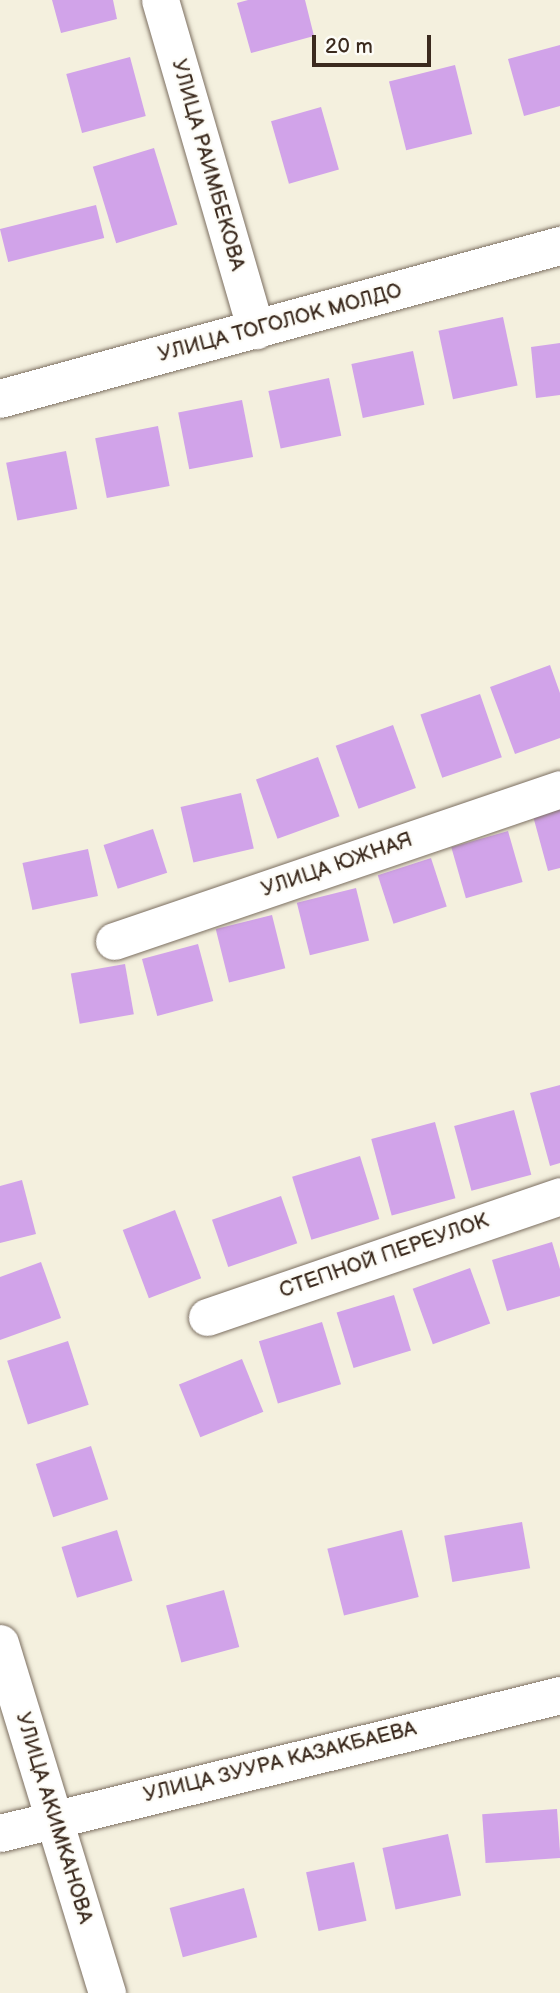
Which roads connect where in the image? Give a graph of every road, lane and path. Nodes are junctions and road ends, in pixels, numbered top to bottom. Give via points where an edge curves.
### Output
1 (160, 0) edge
2 (560, 246) edge
3 (256, 330) junction
4 (0, 399) edge
5 (560, 789) edge
6 (114, 941) dead end
7 (560, 1196) edge
8 (208, 1317) dead end
9 (0, 1643) edge
10 (560, 1695) edge
11 (56, 1817) junction
12 (0, 1833) edge
13 (107, 1993) edge

1 - 3 street, УЛИЦА РАИМБЕКОВА
2 - 3 street, УЛИЦА ТОГОЛОК МОЛДО
3 - 4 street, УЛИЦА ТОГОЛОК МОЛДО
5 - 6 street, УЛИЦА ЮЖНАЯ
7 - 8 street, СТЕПНОЙ ПЕРЕУЛОК
9 - 11 street, УЛИЦА АКИМКАНОВА
10 - 11 street, УЛИЦА ЗУУРА КАЗАКБАЕВА
11 - 12 street, УЛИЦА ЗУУРА КАЗАКБАЕВА
11 - 13 street, УЛИЦА АКИМКАНОВА

